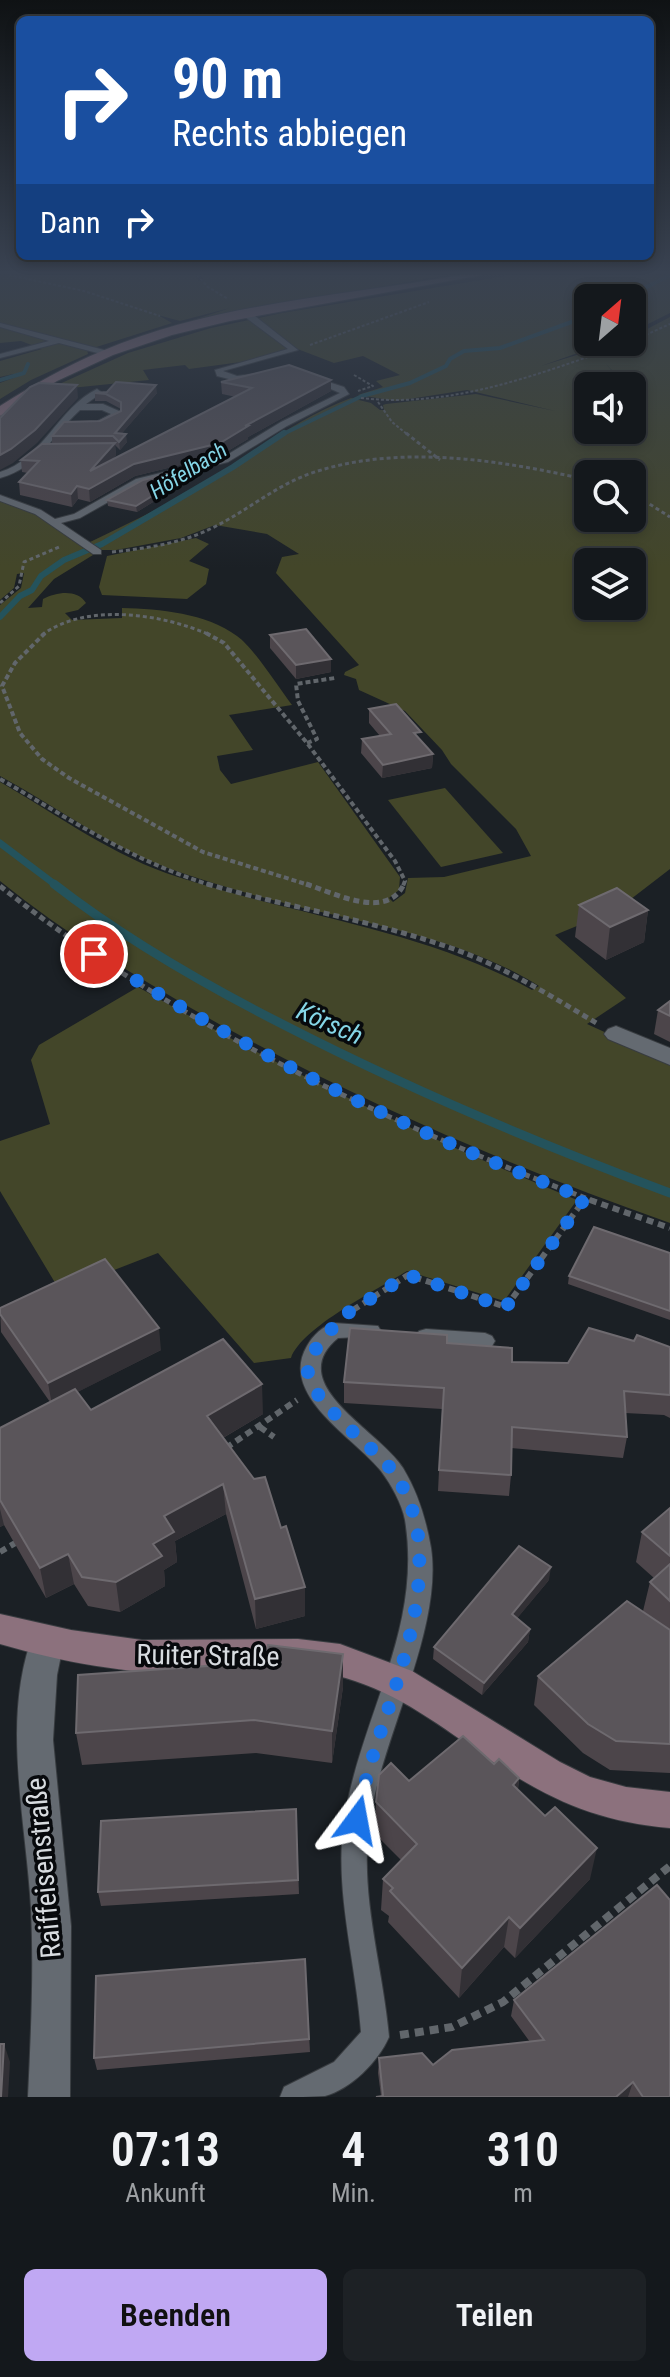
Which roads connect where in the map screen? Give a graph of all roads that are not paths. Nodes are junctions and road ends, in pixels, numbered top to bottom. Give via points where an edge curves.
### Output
1 (67, 373) edge
2 (220, 373) edge
3 (260, 375) edge
4 (304, 375) edge
5 (97, 392) edge
6 (79, 407) junction
7 (0, 412) edge
8 (63, 424) junction
9 (75, 424) edge
10 (91, 424) edge
11 (0, 475) edge
12 (0, 498) edge
13 (54, 522) junction
14 (97, 552) dead end
15 (616, 1034) road end
16 (670, 1057) edge
17 (485, 1341) dead end
18 (0, 1629) edge
19 (47, 1641) junction
20 (398, 1682) junction
21 (668, 1818) edge
22 (49, 2097) edge
23 (294, 2097) edge

1 - 7 main road
2 - 3 lane via 237,379
4 - 13 lane via 345,394 227,459 139,481 75,517
5 - 6 lane
6 - 8 lane
6 - 10 lane via 105,407 117,413 111,420
8 - 9 lane
8 - 11 lane via 48,439 46,450 19,470
12 - 13 lane
13 - 14 lane
15 - 16 street
17 - 20 lane via 334,1330 310,1358 307,1371 314,1387 389,1466 411,1503 419,1547 418,1593
18 - 19 main road, Ruiter Straße
19 - 20 main road, Ruiter Straße via 158,1657 319,1658 356,1665
19 - 22 street, Raiffeisenstraße via 37,1679 33,1734 51,1933
20 - 21 main road, Ruiter Straße via 564,1783
20 - 23 lane via 356,1828 357,1887 375,2037 344,2072

